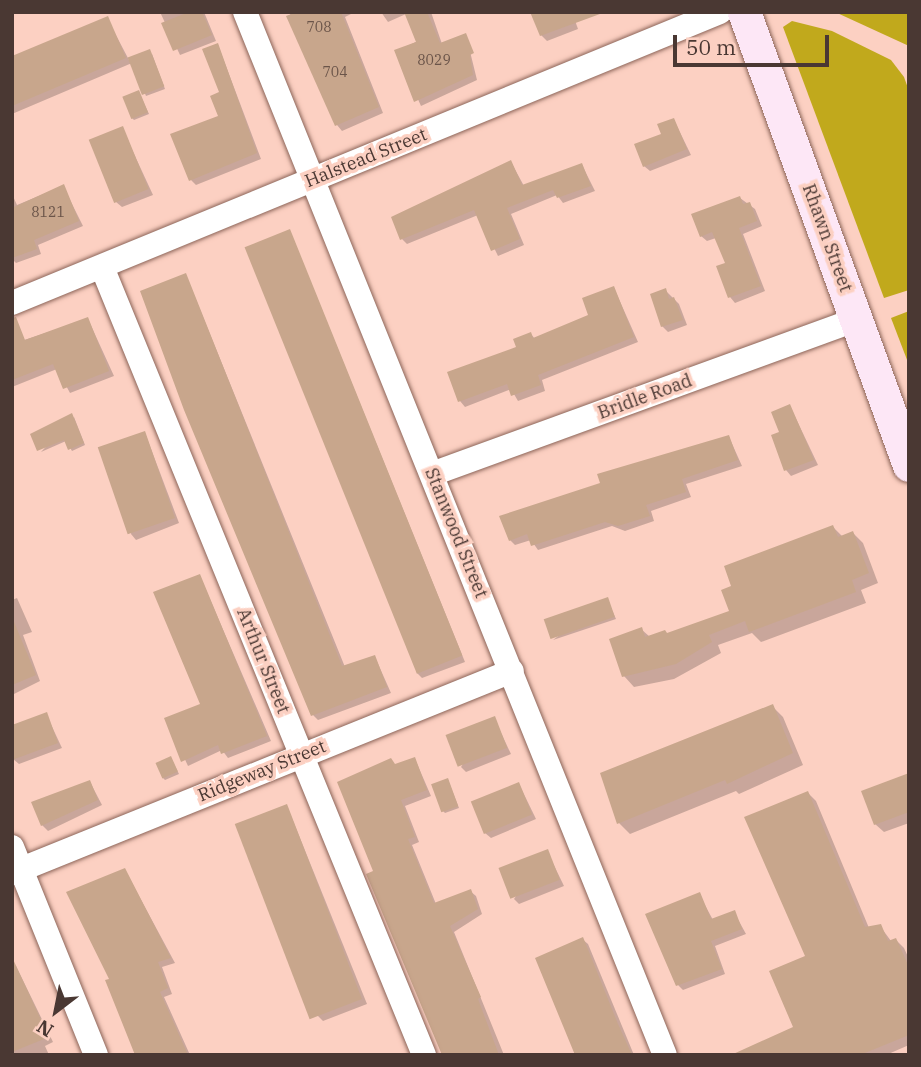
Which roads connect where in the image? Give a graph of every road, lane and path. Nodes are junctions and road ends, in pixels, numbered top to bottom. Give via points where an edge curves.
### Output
1 (245, 12) edge
2 (720, 12) edge
3 (744, 12) edge
4 (313, 179) junction
5 (102, 267) junction
6 (12, 303) edge
7 (857, 319) junction
8 (909, 464) edge
9 (432, 474) junction
10 (512, 671) junction
11 (302, 755) junction
12 (15, 863) edge
13 (96, 1055) edge
14 (424, 1055) edge
15 (665, 1055) edge

1 - 4 street, Stanwood Street
2 - 4 street, Halstead Street
3 - 7 main road, Rhawn Street
4 - 5 street, Halstead Street
4 - 9 street, Stanwood Street
5 - 6 street, Halstead Street
5 - 11 street, Arthur Street
7 - 8 main road, Rhawn Street
7 - 9 street, Bridle Road
9 - 10 street, Stanwood Street
10 - 11 street, Ridgeway Street
10 - 15 street, Stanwood Street
11 - 12 street, Ridgeway Street
11 - 14 street, Arthur Street
12 - 13 street

